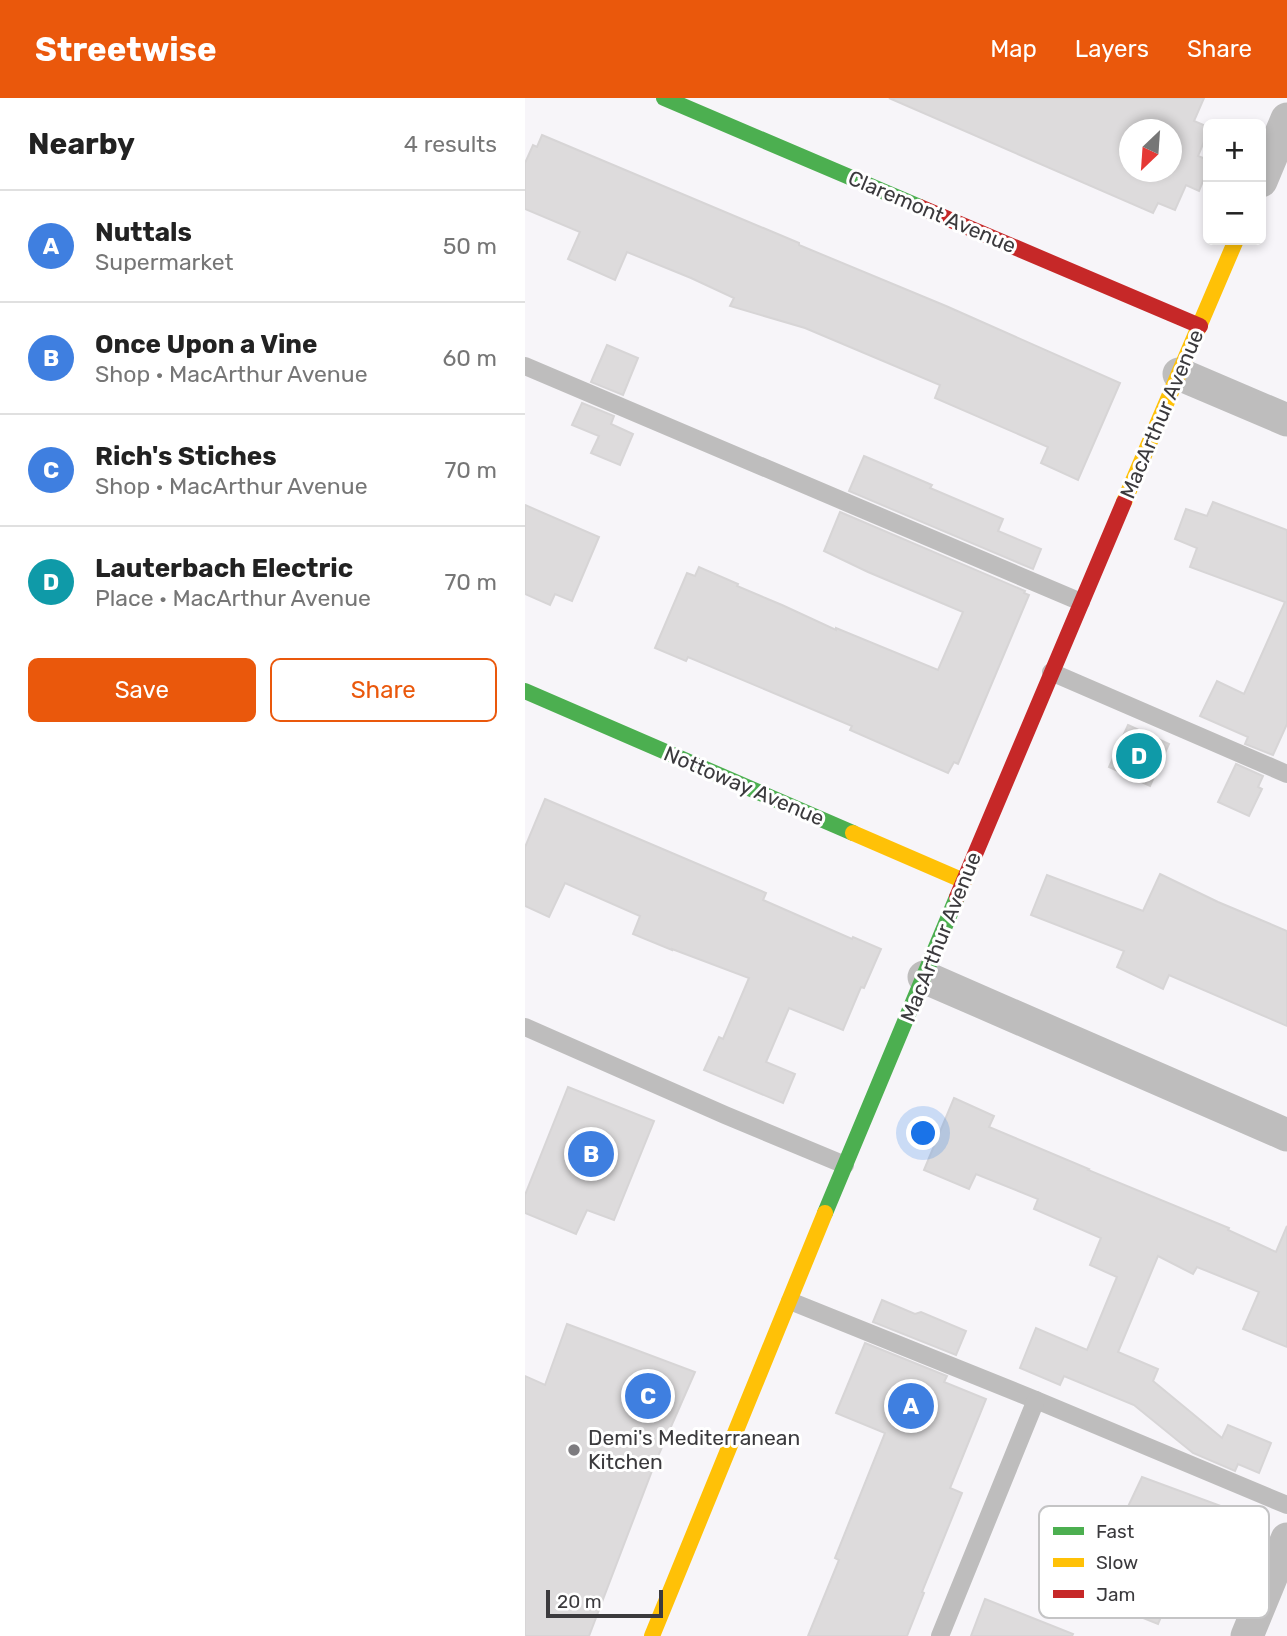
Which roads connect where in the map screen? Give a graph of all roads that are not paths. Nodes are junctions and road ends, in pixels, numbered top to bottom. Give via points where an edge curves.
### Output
1 (664, 98) edge
2 (1287, 119) edge
3 (1266, 169) edge
4 (1234, 245) edge
5 (1200, 326) junction
6 (525, 366) edge
7 (1179, 374) junction
8 (1287, 420) edge
9 (1081, 602) junction
10 (1051, 672) junction
11 (525, 691) edge
12 (1287, 774) edge
13 (964, 881) junction
14 (924, 977) junction
15 (525, 1027) edge
16 (1287, 1135) edge
17 (845, 1165) junction
18 (790, 1301) junction
19 (1036, 1399) junction
20 (1287, 1505) edge
21 (1287, 1539) edge
22 (1269, 1583) edge
23 (1254, 1618) edge
24 (652, 1636) edge
25 (940, 1636) edge
26 (1247, 1636) edge

1 - 5 street, Claremont Avenue
2 - 3 street
4 - 5 street, MacArthur Avenue
5 - 7 street, MacArthur Avenue
6 - 9 lane
7 - 8 street
7 - 9 street, MacArthur Avenue
9 - 10 street, MacArthur Avenue
10 - 12 lane
10 - 13 street, MacArthur Avenue
11 - 13 street, Nottoway Avenue
13 - 14 street, MacArthur Avenue
14 - 16 street
14 - 17 street, MacArthur Avenue
15 - 17 lane
17 - 18 street, MacArthur Avenue
18 - 19 lane
18 - 24 street, MacArthur Avenue
19 - 20 lane
19 - 25 lane
21 - 22 street
23 - 26 street

